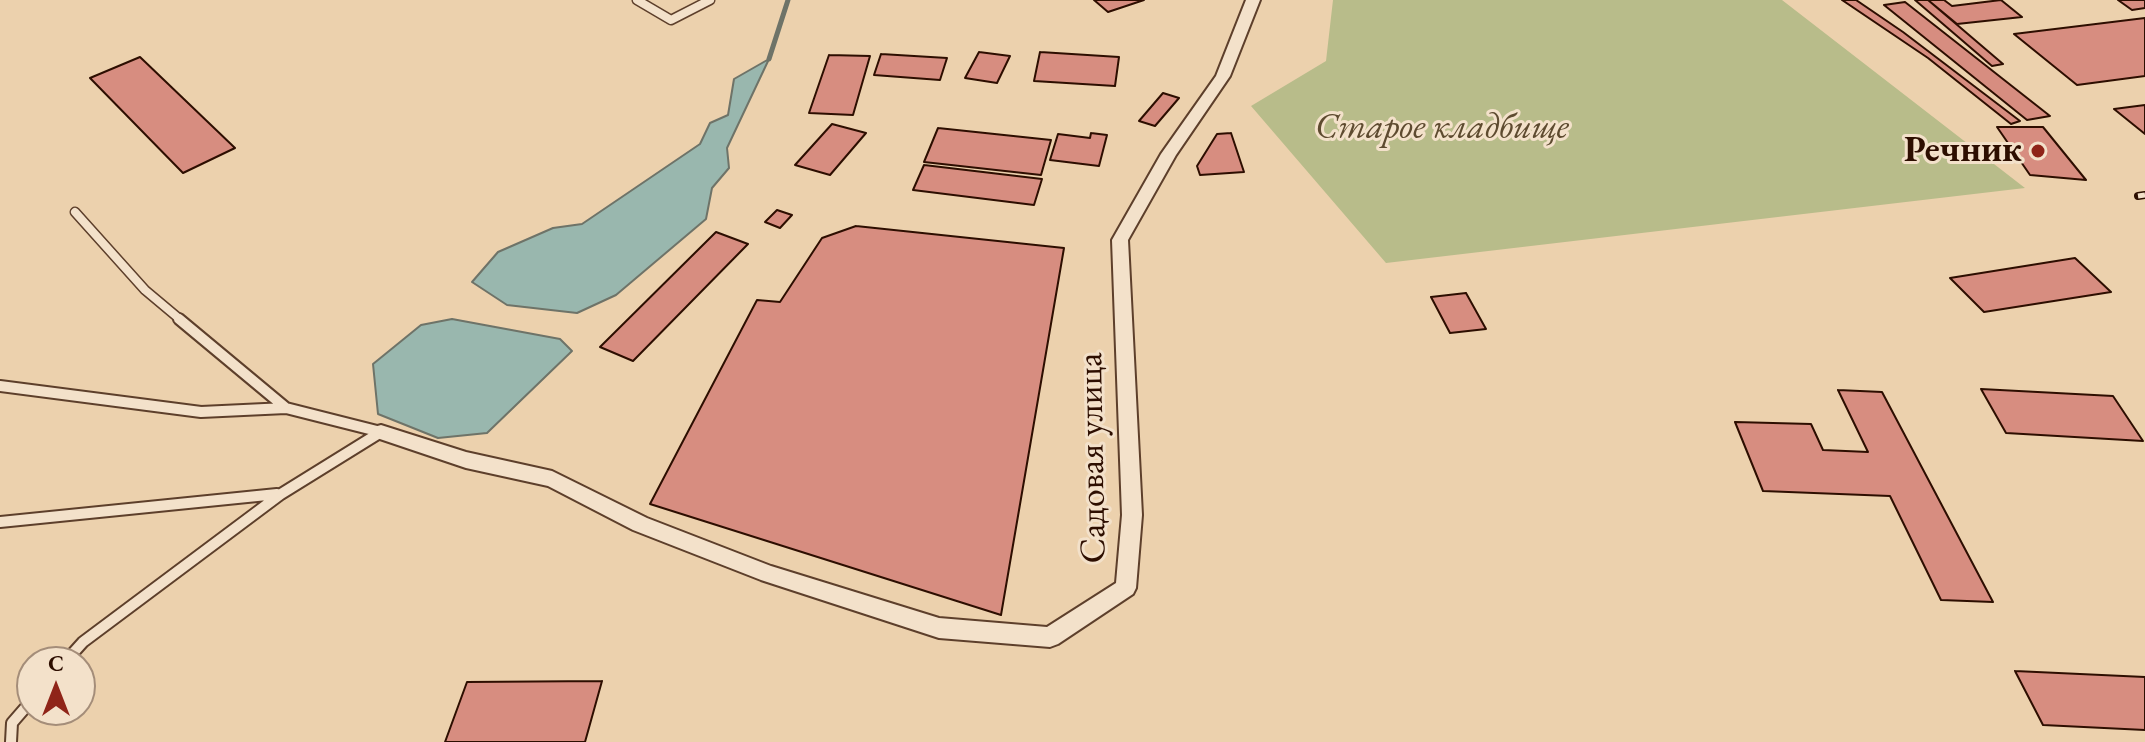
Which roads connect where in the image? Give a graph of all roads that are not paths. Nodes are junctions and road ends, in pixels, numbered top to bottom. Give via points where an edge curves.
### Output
1 (637, 0) edge
2 (710, 0) edge
3 (1253, 0) edge
4 (75, 212) dead end
5 (0, 386) edge
6 (286, 408) junction
7 (381, 432) junction
8 (281, 494) junction
9 (0, 522) edge
10 (79, 646) edge
11 (16, 718) edge
12 (11, 742) edge

1 - 2 lane via 671,20
3 - 7 street, Садовая улица via 1223,76 1169,154 1120,240 1132,515 1126,588 1050,637 939,628 768,574 654,530 552,479 466,460
4 - 6 lane via 145,290
5 - 6 lane via 201,412
6 - 7 lane
7 - 8 lane
8 - 9 lane
8 - 10 lane
11 - 12 lane

